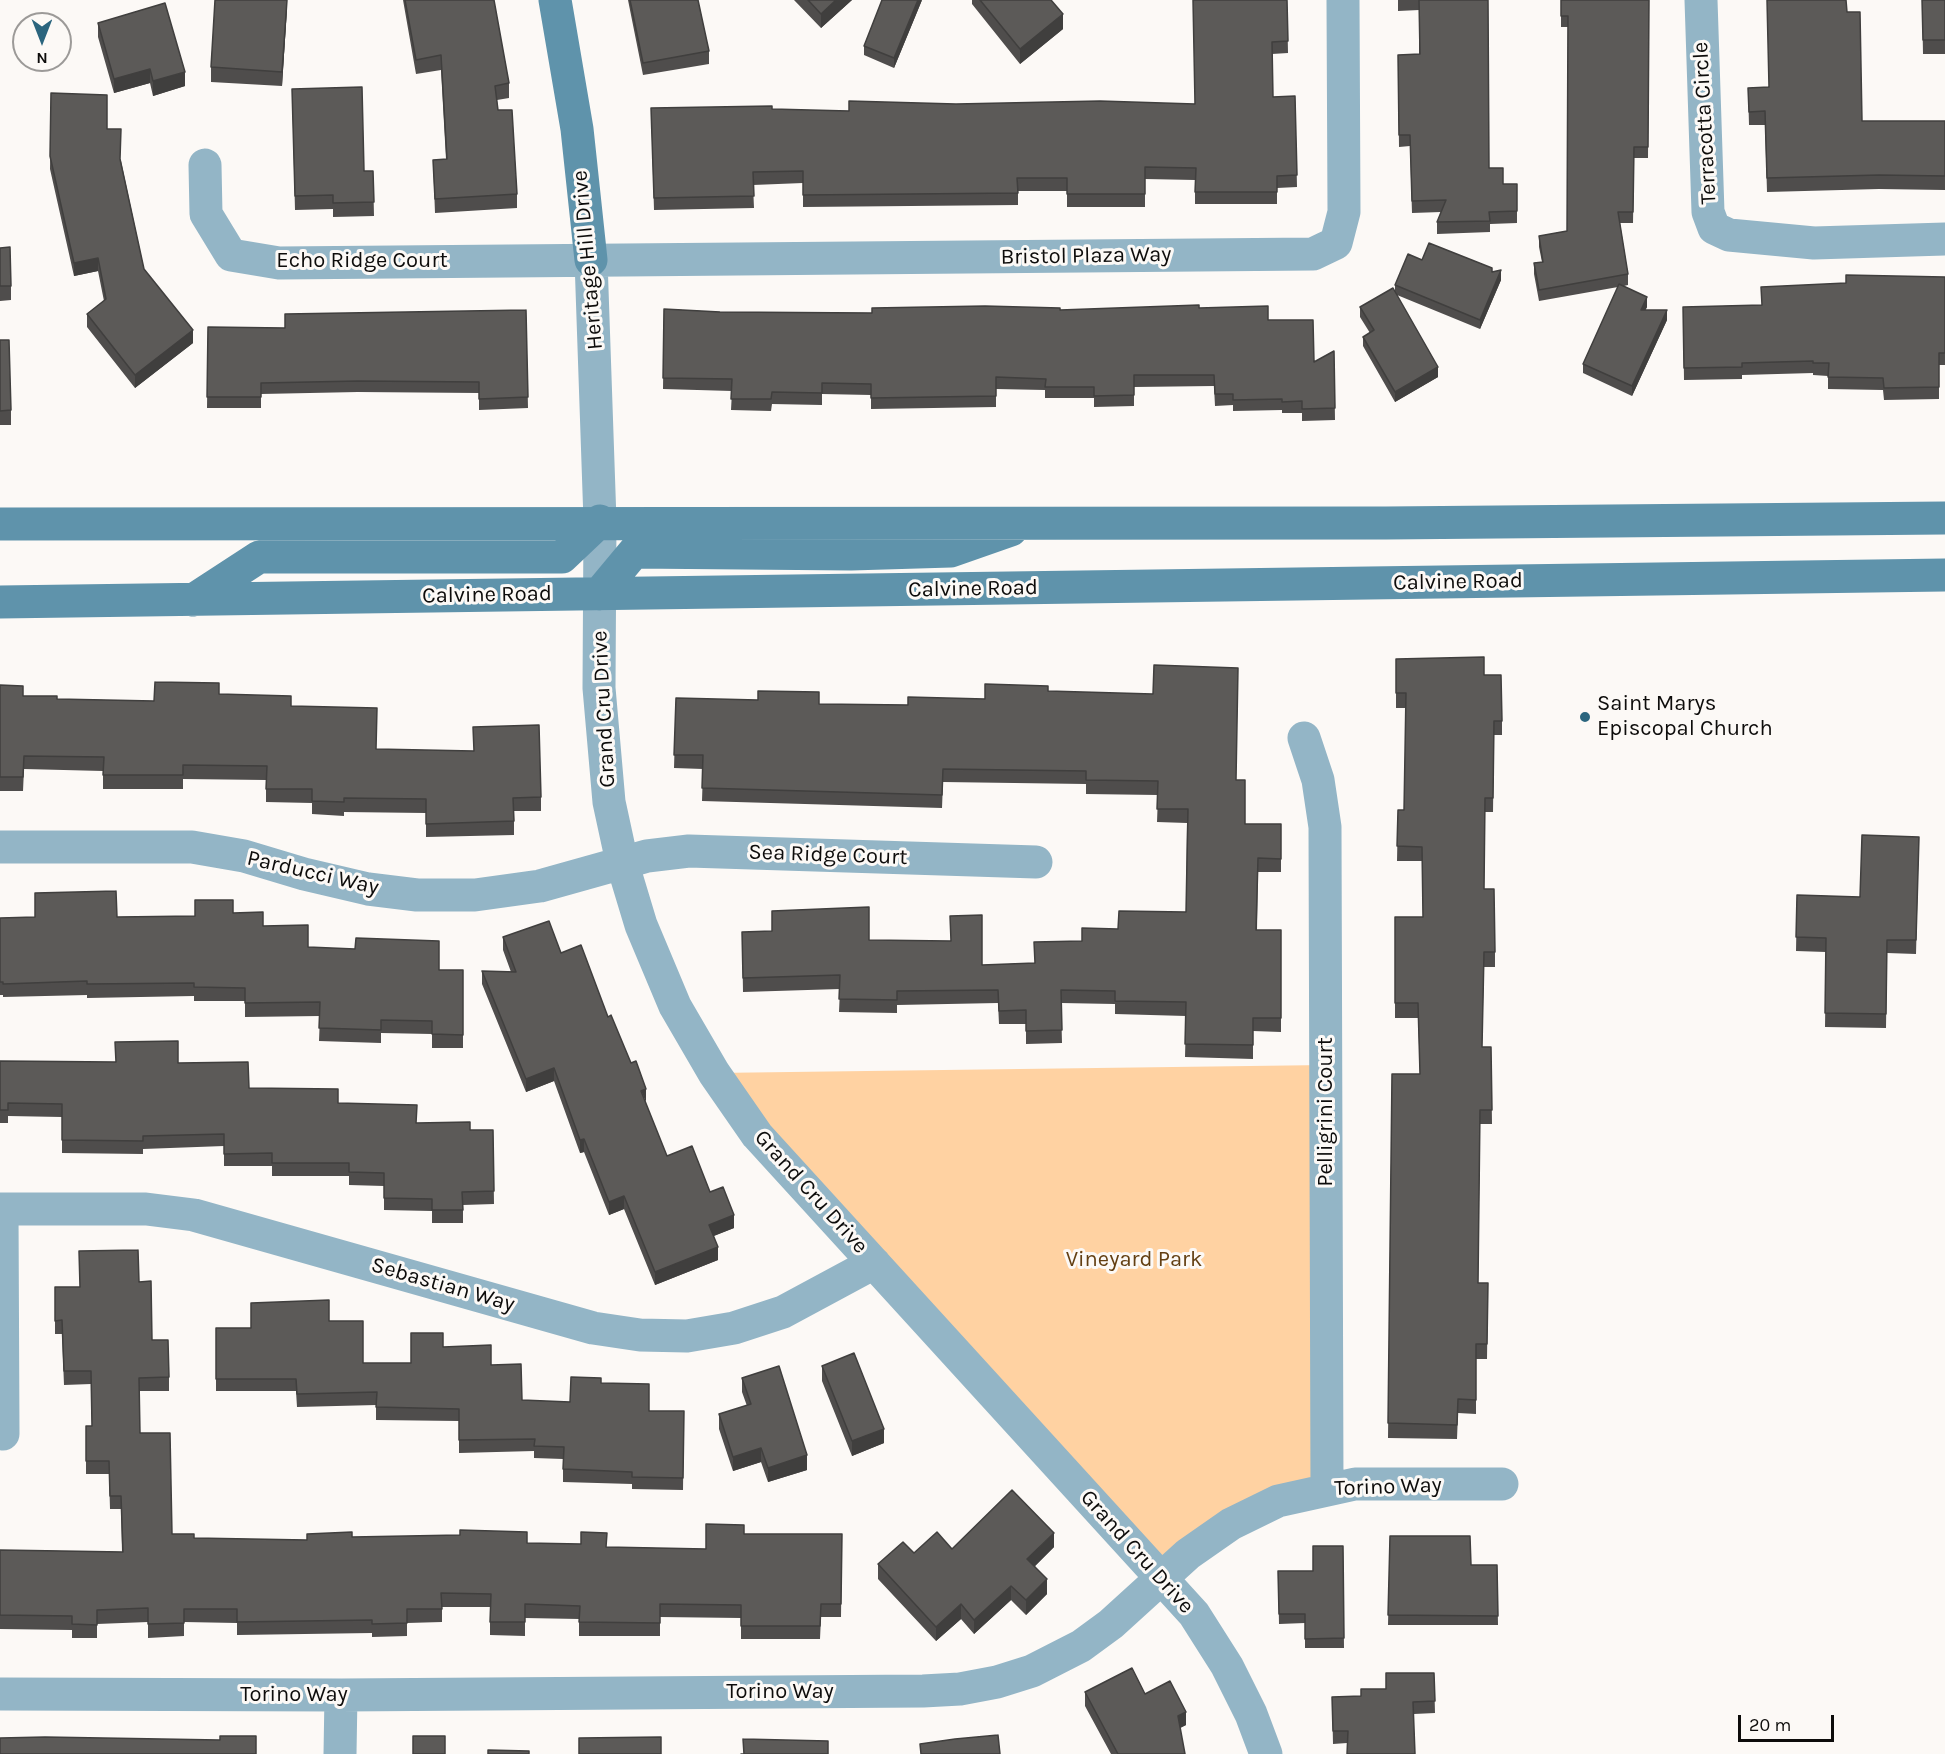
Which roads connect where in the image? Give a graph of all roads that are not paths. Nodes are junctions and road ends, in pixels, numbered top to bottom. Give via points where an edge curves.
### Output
1 (555, 0) edge
2 (1343, 0) edge
3 (1701, 0) edge
4 (206, 165) dead end
5 (1945, 240) edge
6 (591, 260) junction
7 (1945, 518) edge
8 (600, 521) junction
9 (1032, 522) junction
10 (0, 524) edge
11 (1945, 575) edge
12 (599, 594) junction
13 (193, 600) junction
14 (0, 602) edge
15 (1304, 738) dead end
16 (0, 847) edge
17 (622, 862) junction
18 (1036, 862) dead end
19 (1, 1209) edge
20 (874, 1263) junction
21 (3, 1434) dead end
22 (1502, 1484) dead end
23 (1327, 1488) junction
24 (1162, 1577) junction
25 (0, 1694) edge
26 (341, 1695) junction
27 (340, 1754) edge
28 (1266, 1754) edge

1 - 6 main road, Heritage Hill Drive via 577,129
2 - 6 street, Bristol Plaza Way via 1344,212 1336,243 1313,254
3 - 5 street, Terracotta Circle via 1708,212 1714,228 1728,235 1814,243
4 - 6 street, Echo Ridge Court via 206,214 231,255 279,263
6 - 8 street, Heritage Hill Drive
7 - 9 main road
8 - 9 main road
8 - 10 main road
8 - 12 street, Grand Cru Drive
8 - 13 main road via 562,557 259,557
9 - 12 main road via 951,551 634,552
11 - 12 main road, Calvine Road
12 - 13 main road, Calvine Road
12 - 17 street, Grand Cru Drive via 600,726 609,802
13 - 14 main road, Calvine Road
15 - 23 street, Pelligrini Court via 1318,780 1325,827
16 - 17 street, Parducci Way via 192,847 244,856 368,889 417,895 475,895 540,885
17 - 18 street, Sea Ridge Court via 689,850
17 - 20 street, Grand Cru Drive via 641,925 675,1006 714,1073 757,1135
19 - 20 street, Sebastian Way via 146,1209 194,1215 593,1328 640,1335 687,1336 734,1328 783,1312
19 - 21 street
20 - 24 street, Grand Cru Drive
22 - 23 street, Torino Way via 1355,1484
23 - 24 street, Torino Way via 1278,1502 1231,1524
24 - 26 street, Torino Way via 1081,1646 1032,1671 960,1689
24 - 28 street, Grand Cru Drive via 1194,1614 1227,1666
25 - 26 street, Torino Way
26 - 27 street

